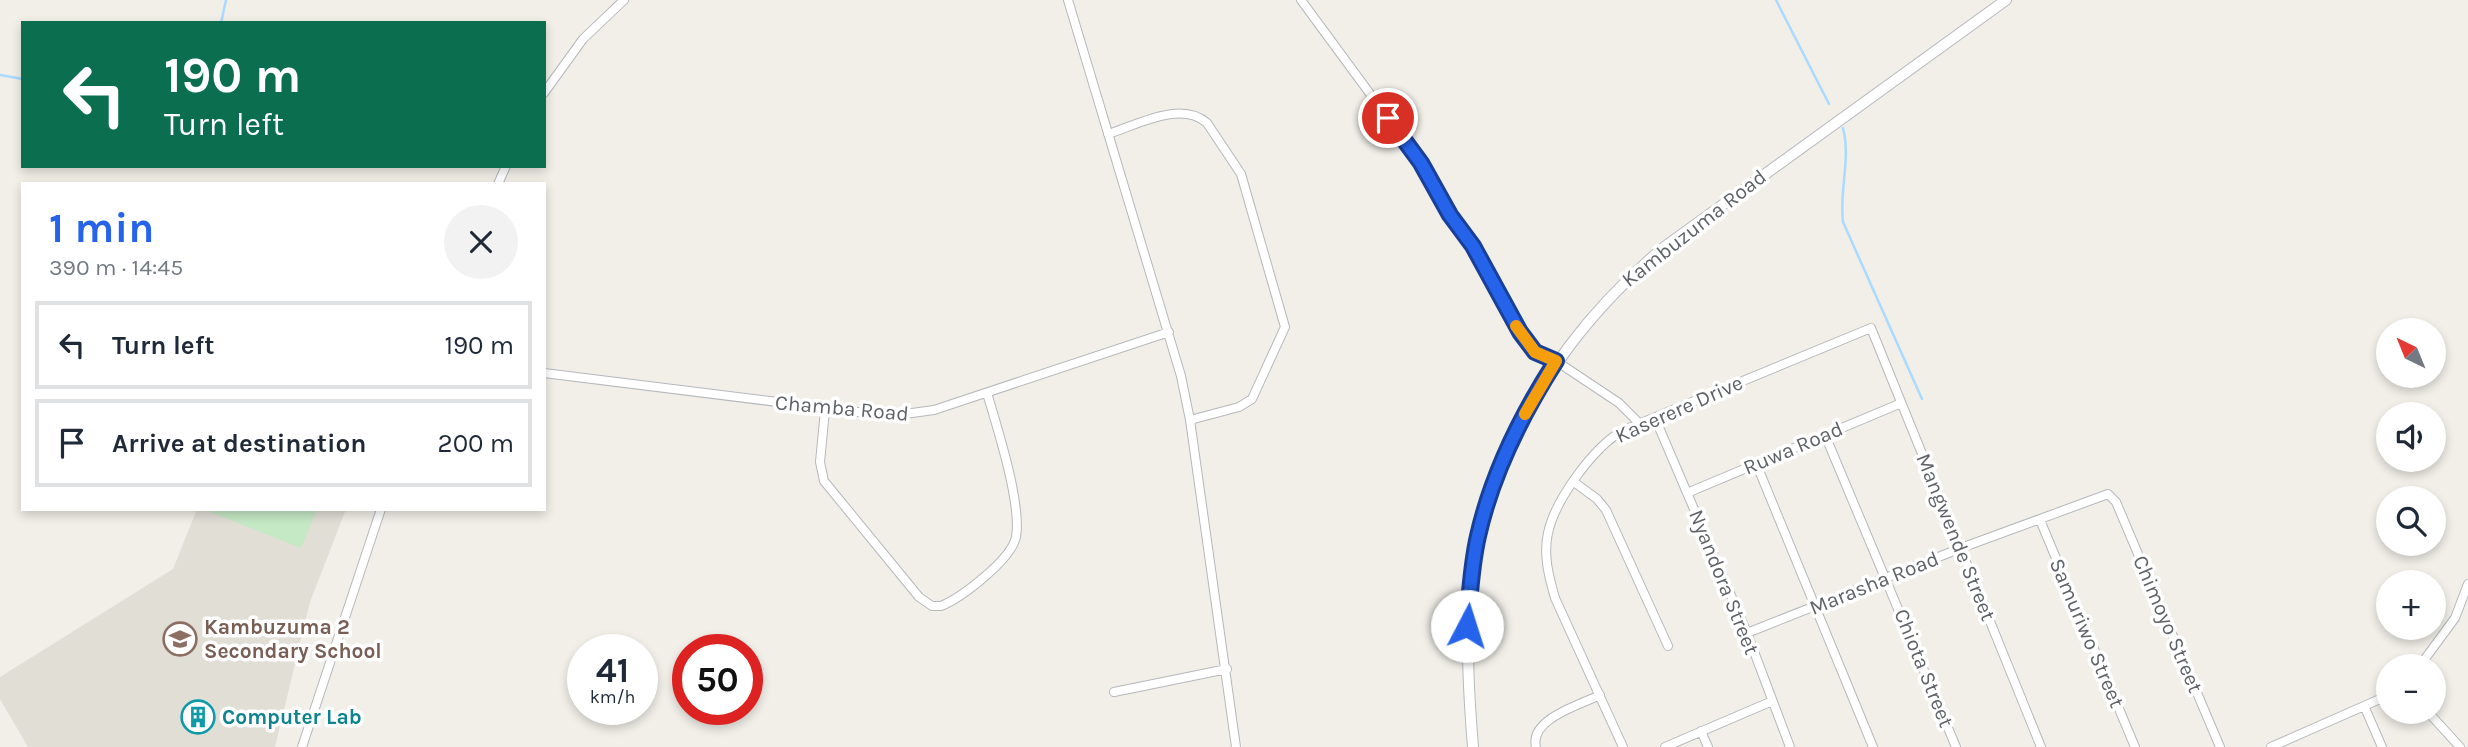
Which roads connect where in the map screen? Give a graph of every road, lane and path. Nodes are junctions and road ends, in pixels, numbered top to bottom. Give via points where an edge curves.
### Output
1 (624, 0) edge
2 (1068, 0) edge
3 (1301, 0) edge
4 (2006, 0) edge
5 (546, 90) edge
6 (1108, 134) junction
7 (1871, 328) joint
8 (1169, 332) junction
9 (1556, 361) junction
10 (546, 373) edge
11 (987, 393) junction
12 (1899, 404) junction
13 (825, 410) junction
14 (1655, 418) junction
15 (1190, 420) junction
16 (1639, 423) junction
17 (1825, 435) junction
18 (1756, 463) junction
19 (1574, 482) junction
20 (1687, 493) junction
21 (2116, 502) joint
22 (380, 511) edge
23 (2040, 520) junction
24 (1961, 548) junction
25 (1887, 578) junction
26 (2468, 583) edge
27 (1815, 608) junction
28 (1747, 634) junction
29 (1668, 646) dead end
30 (2429, 654) edge
31 (1227, 669) junction
32 (1114, 692) dead end
33 (1600, 695) junction
34 (1770, 702) junction
35 (2376, 702) edge
36 (2365, 708) junction
37 (2439, 724) edge
38 (1701, 731) junction
39 (2298, 737) junction
40 (302, 747) edge
41 (1236, 747) edge
42 (1473, 747) edge
43 (1536, 747) edge
44 (1623, 747) edge
45 (1665, 747) edge
46 (1708, 747) edge
47 (1790, 747) edge
48 (1873, 747) edge
49 (1955, 747) edge
50 (2041, 747) edge
51 (2135, 747) edge
52 (2220, 747) edge
53 (2272, 747) edge
54 (2302, 747) edge
55 (2382, 747) edge
56 (2460, 747) edge

1 - 5 street via 583,39
2 - 6 street
3 - 9 street via 1421,163 1520,332 1535,352
4 - 9 main road, Kambuzuma Road via 1663,248 1589,318
6 - 8 street
6 - 15 street via 1182,113 1207,123 1241,174 1278,295 1284,333 1252,399
7 - 12 street, Mangwende Street
7 - 14 street, Kaserere Drive
8 - 11 street, Chamba Road
8 - 15 street
9 - 16 street via 1619,402
9 - 42 main road, Kambuzuma Road via 1516,431 1478,536 1467,626
10 - 13 street, Chamba Road
11 - 13 street, Chamba Road via 911,416
11 - 13 street via 1009,478 1016,537 1000,562 941,606 925,603 828,489 820,462
12 - 17 street, Ruwa Road
12 - 24 street, Mangwende Street
14 - 16 street, Kaserere Drive
14 - 20 street, Nyandora Street
15 - 31 street
16 - 19 street, Kaserere Drive via 1604,443
17 - 18 street, Ruwa Road
17 - 25 street, Chiota Street
18 - 20 street, Ruwa Road
18 - 27 street
19 - 29 street via 1606,510
19 - 33 street, Kaserere Drive via 1548,531 1547,562 1555,598
20 - 28 street, Nyandora Street
21 - 23 street, Marasha Road via 2102,493
21 - 52 street, Chimoyo Street
22 - 40 street
23 - 24 street, Marasha Road
23 - 51 street, Samuriwo Street
24 - 25 street, Marasha Road
24 - 50 street, Mangwende Street
25 - 27 street, Marasha Road
25 - 49 street, Chiota Street
26 - 30 street via 2455,618
27 - 28 street, Marasha Road
27 - 48 street
28 - 34 street, Nyandora Street
31 - 32 street
31 - 41 street
33 - 43 street via 1539,727
33 - 44 street, Kaserere Drive
34 - 38 street
34 - 47 street, Nyandora Street
35 - 36 street
36 - 39 street
36 - 55 street
37 - 56 street
38 - 45 street
38 - 46 street
39 - 53 street
39 - 54 street

